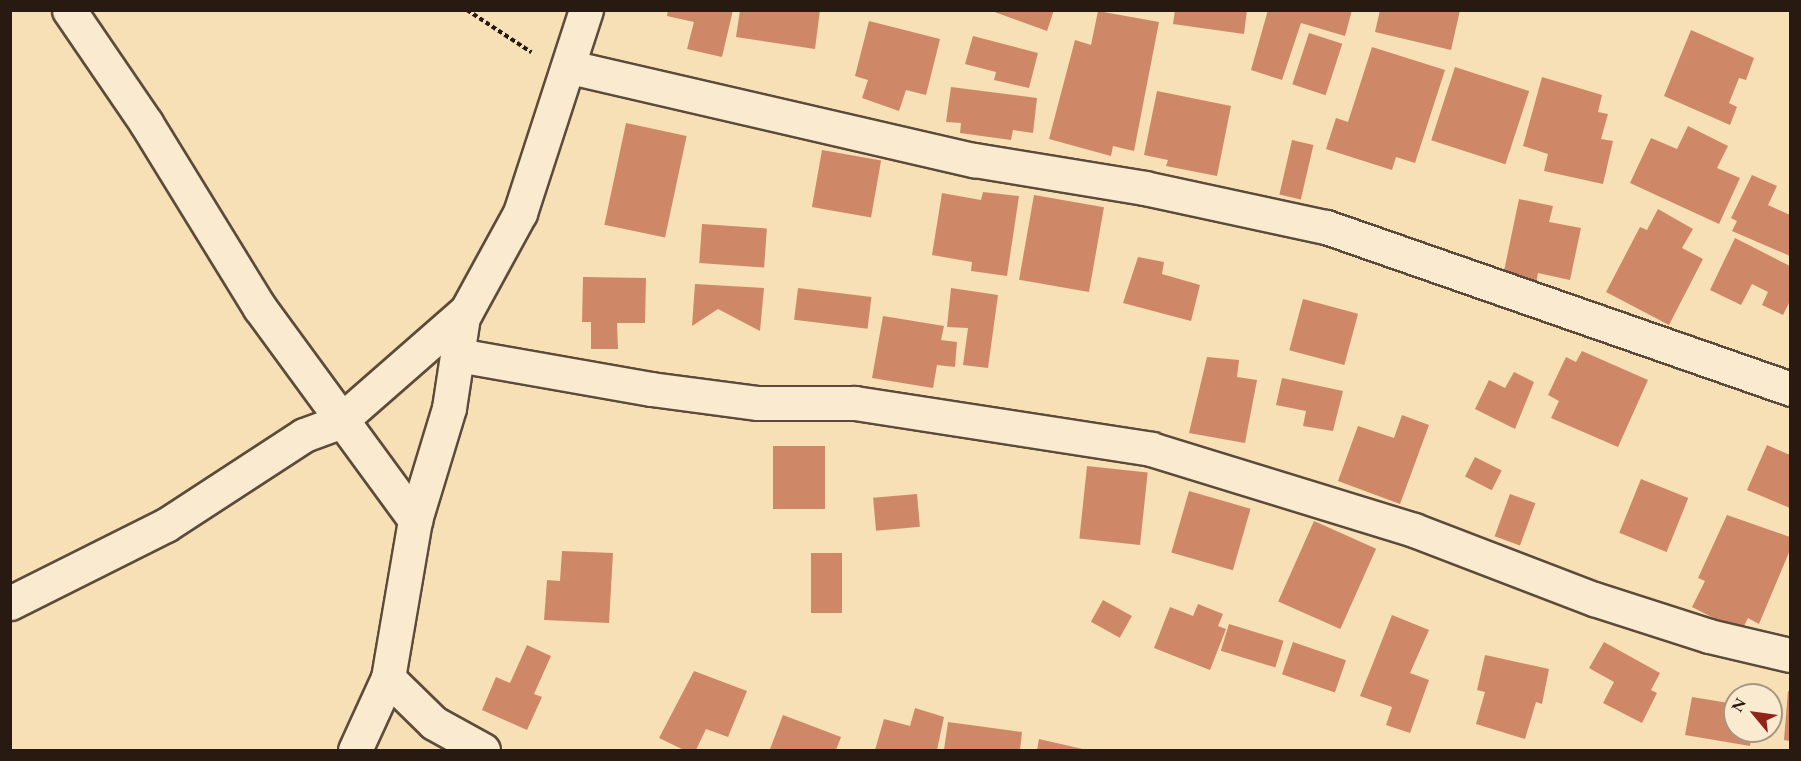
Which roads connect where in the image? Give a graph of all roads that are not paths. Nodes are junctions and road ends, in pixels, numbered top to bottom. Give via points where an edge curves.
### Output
1 (69, 10) edge
2 (586, 10) edge
3 (570, 67) junction
4 (466, 311) junction
5 (458, 355) junction
6 (1791, 388) edge
7 (339, 422) junction
8 (415, 520) junction
9 (10, 603) edge
10 (1791, 655) edge
11 (388, 678) junction
12 (355, 750) edge
13 (483, 750) edge

1 - 7 street via 164,152 229,262
2 - 3 street
3 - 4 street via 520,213
3 - 6 street via 974,160 1145,188 1326,227
4 - 5 street
4 - 7 street
5 - 8 street via 440,443
5 - 10 street via 651,389 759,403 855,403 1151,449 1414,530 1594,599 1709,636
7 - 8 street
7 - 9 street via 304,435 166,525
8 - 11 street
11 - 12 street
11 - 13 street via 434,723

